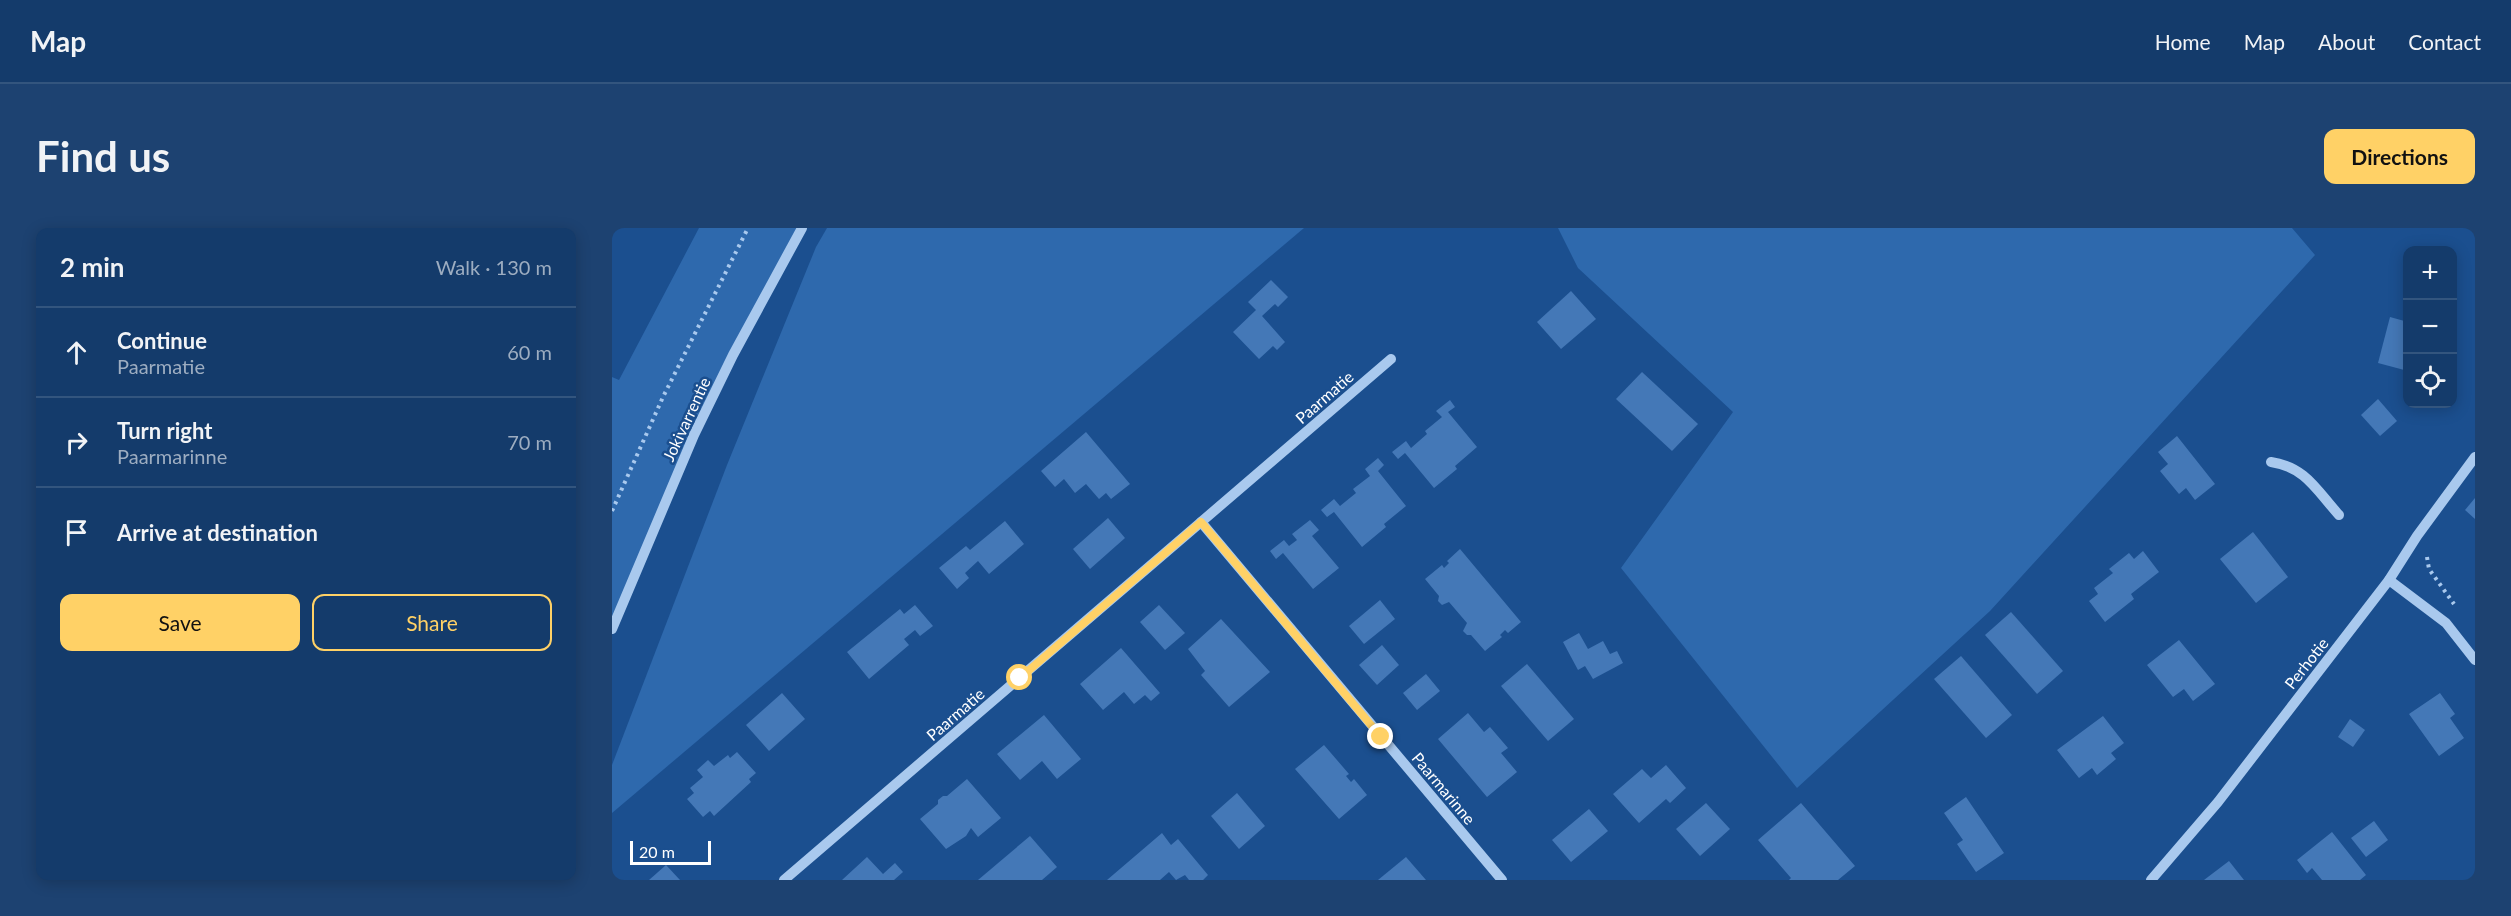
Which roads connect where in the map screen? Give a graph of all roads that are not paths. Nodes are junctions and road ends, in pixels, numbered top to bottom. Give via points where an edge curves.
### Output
1 (802, 228) edge
2 (1391, 359) dead end
3 (2475, 457) edge
4 (2271, 462) dead end
5 (2338, 516) dead end
6 (1201, 522) junction
7 (2389, 580) junction
8 (612, 630) edge
9 (2475, 660) edge
10 (784, 880) edge
11 (1502, 880) edge
12 (2151, 880) edge

1 - 8 street, Jokivarrentie via 694,435
2 - 6 street, Paarmatie
3 - 7 street, Perhotie
4 - 5 street via 2302,473
6 - 10 street, Paarmatie
6 - 11 street, Paarmarinne
7 - 9 street via 2446,623
7 - 12 street, Perhotie via 2218,802

